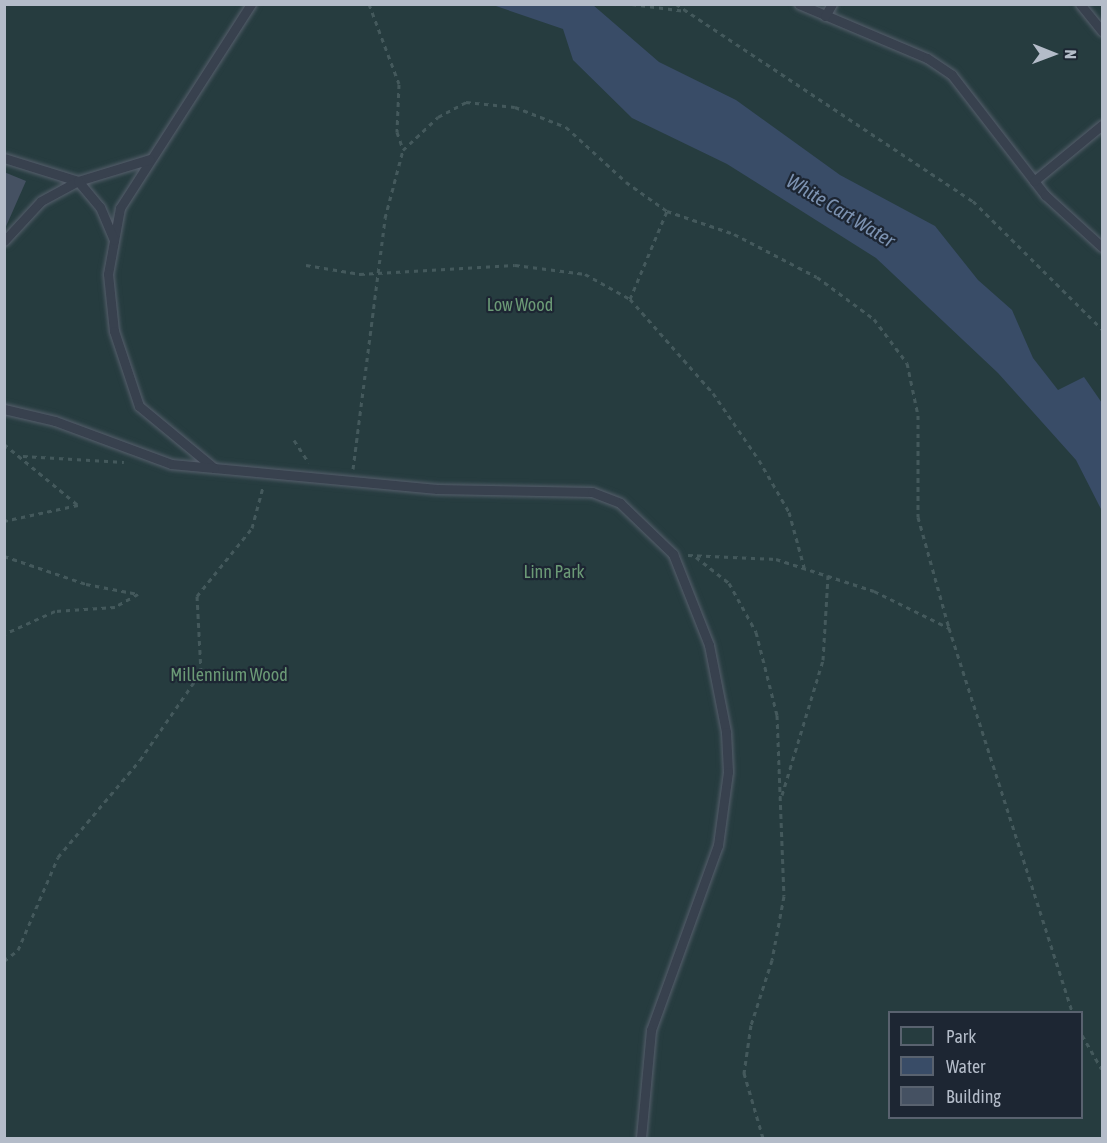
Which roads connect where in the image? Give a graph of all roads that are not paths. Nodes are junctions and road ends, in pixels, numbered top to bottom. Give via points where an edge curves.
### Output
1 (251, 4) edge
2 (799, 4) edge
3 (832, 4) edge
4 (1080, 4) edge
5 (825, 16) junction
6 (1102, 32) edge
7 (1102, 125) edge
8 (4, 158) edge
9 (150, 159) junction
10 (78, 181) junction
11 (1034, 181) junction
12 (114, 240) junction
13 (4, 241) edge
14 (1102, 247) edge
15 (4, 409) edge
16 (214, 468) junction
17 (641, 1138) edge

1 - 9 lane
2 - 5 lane
3 - 5 lane
4 - 6 lane
5 - 11 lane via 927,58 952,75
7 - 11 lane
8 - 10 lane
9 - 10 lane
9 - 12 lane via 120,208
10 - 12 lane via 100,207
10 - 13 lane via 41,201
11 - 14 lane
12 - 16 lane via 108,274 114,331 139,406
15 - 16 lane via 55,421 171,464
16 - 17 lane via 351,483 592,492 620,503 673,554 709,645 726,732 728,772 718,845 651,1030

